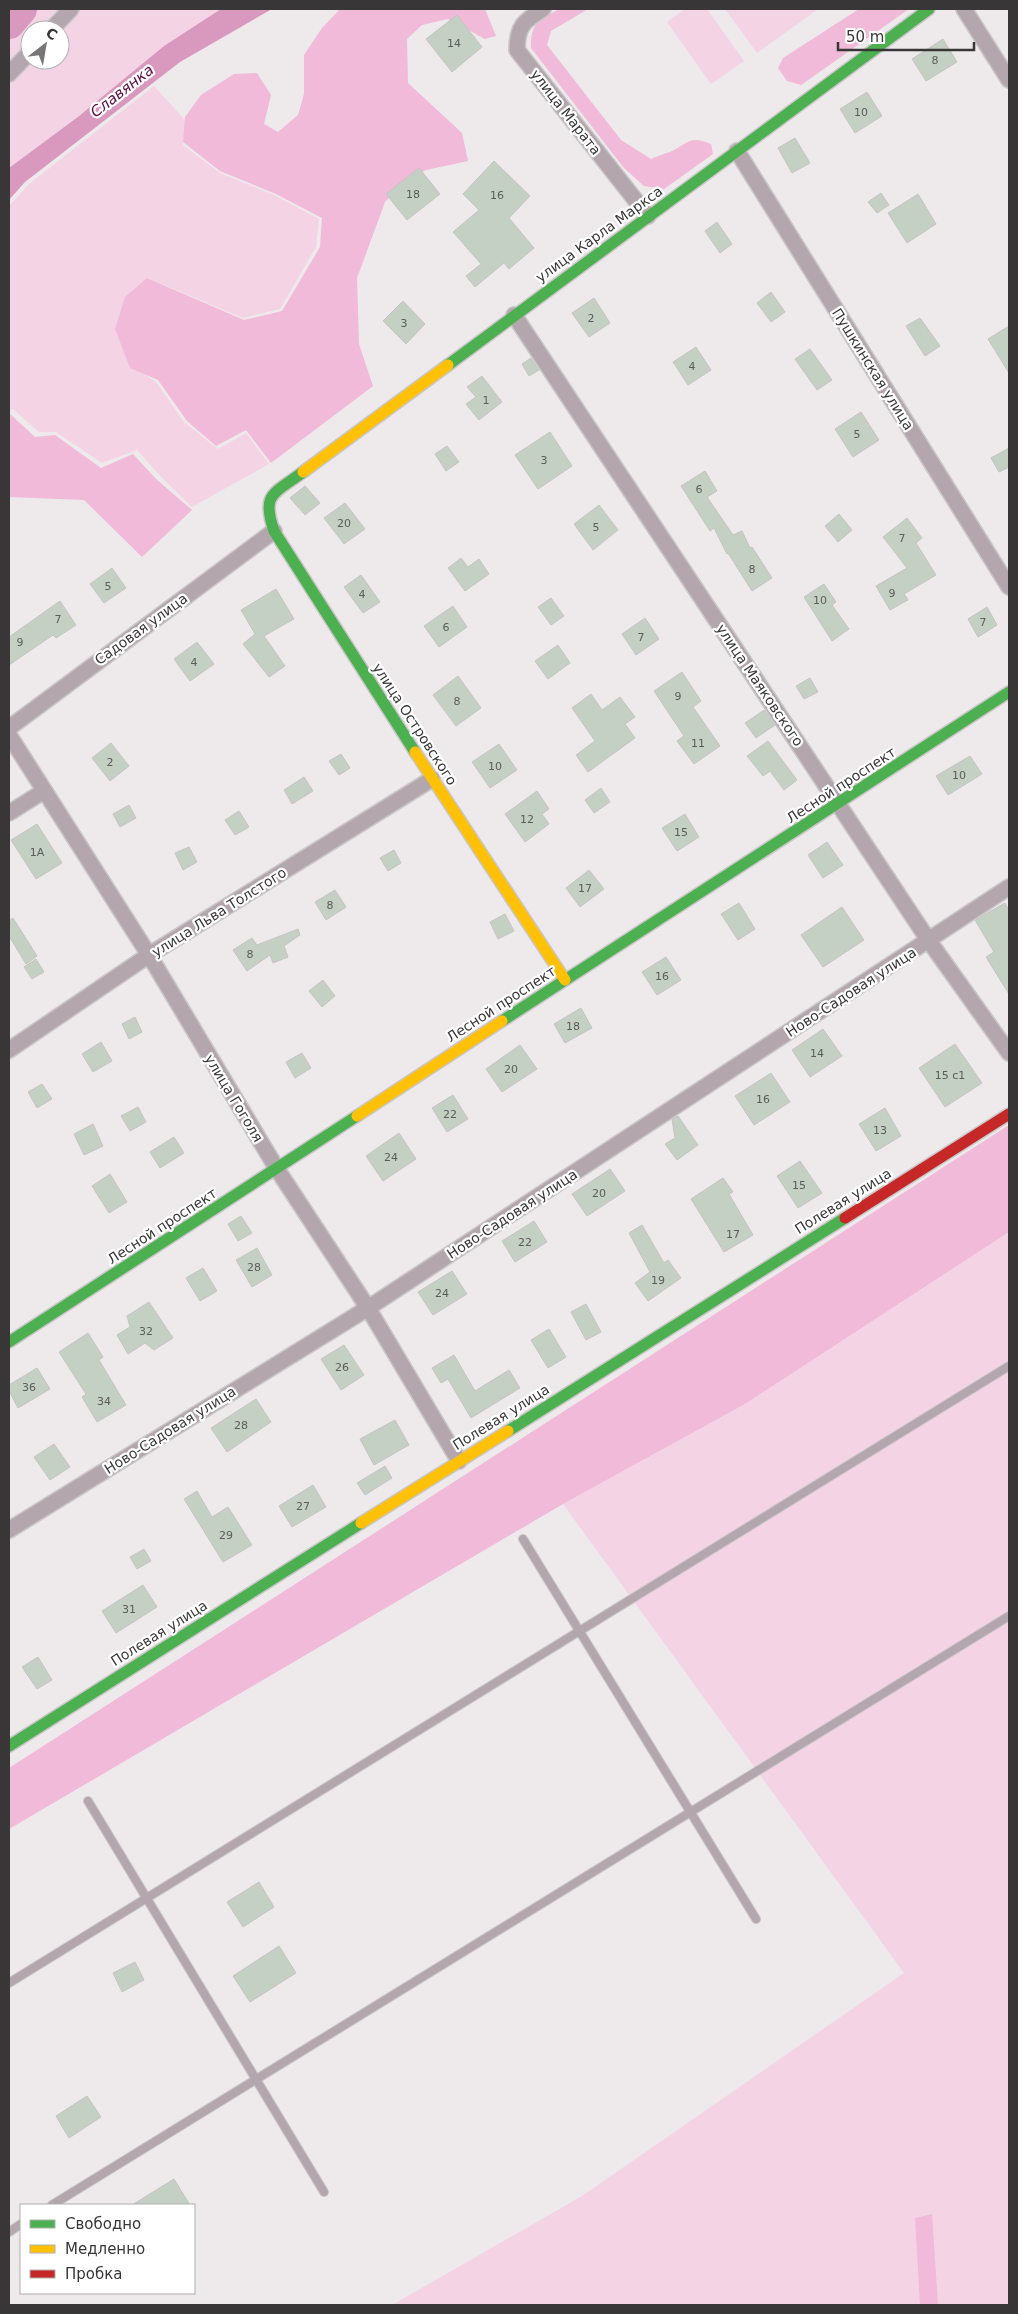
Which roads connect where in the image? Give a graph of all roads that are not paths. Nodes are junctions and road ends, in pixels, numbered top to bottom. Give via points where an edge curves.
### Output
1 (71, 9) edge
2 (543, 9) edge
3 (928, 9) edge
4 (964, 9) edge
5 (61, 20) edge
6 (20, 62) edge
7 (9, 74) edge
8 (1009, 80) edge
9 (737, 151) junction
10 (648, 216) junction
11 (514, 315) junction
12 (286, 482) joint
13 (274, 531) junction
14 (1009, 587) edge
15 (1009, 692) edge
16 (9, 728) edge
17 (9, 735) edge
18 (432, 779) junction
19 (44, 791) junction
20 (839, 804) junction
21 (9, 813) edge
22 (1009, 887) edge
23 (929, 941) junction
24 (149, 955) junction
25 (565, 980) junction
26 (9, 1050) edge
27 (1009, 1053) edge
28 (1009, 1114) edge
29 (277, 1169) junction
30 (368, 1308) junction
31 (9, 1342) edge
32 (1009, 1366) edge
33 (459, 1461) junction
34 (9, 1530) edge
35 (523, 1539) dead end
36 (1009, 1616) edge
37 (579, 1633) junction
38 (9, 1746) edge
39 (88, 1801) dead end
40 (690, 1812) junction
41 (145, 1898) junction
42 (756, 1919) dead end
43 (9, 1983) edge
44 (255, 2079) junction
45 (324, 2192) dead end
46 (54, 2204) edge
47 (20, 2225) edge
48 (9, 2232) edge

1 - 5 street
2 - 10 street, улица Марата via 527,19 517,34 517,50
3 - 9 street, улица Карла Маркса
4 - 8 street
6 - 7 street
9 - 10 street, улица Карла Маркса
9 - 14 street, Пушкинская улица
10 - 11 street, улица Карла Маркса
11 - 12 street, улица Карла Маркса
11 - 20 street, улица Маяковского
12 - 13 street, улица Островского via 272,494 267,510
13 - 16 street, Садовая улица
13 - 18 street, улица Островского
15 - 20 street, Лесной проспект
17 - 19 street, улица Гоголя
18 - 24 street, улица Льва Толстого
18 - 25 street, улица Островского
19 - 21 street
19 - 24 street, улица Гоголя
20 - 23 street, улица Маяковского
20 - 25 street, Лесной проспект
22 - 23 street, Ново-Садовая улица
23 - 27 street, улица Маяковского
23 - 30 street, Ново-Садовая улица
24 - 26 street, улица Льва Толстого
24 - 29 street, улица Гоголя
25 - 29 street, Лесной проспект
28 - 33 street, Полевая улица
29 - 30 street, улица Гоголя
29 - 31 street, Лесной проспект
30 - 33 street, улица Гоголя
30 - 34 street, Ново-Садовая улица
32 - 37 lane
33 - 38 street, Полевая улица
35 - 37 lane
36 - 40 lane
37 - 40 lane
37 - 41 lane
39 - 41 lane
40 - 42 lane
40 - 44 lane
41 - 43 lane
41 - 44 lane
44 - 45 lane
44 - 46 lane
47 - 48 lane

